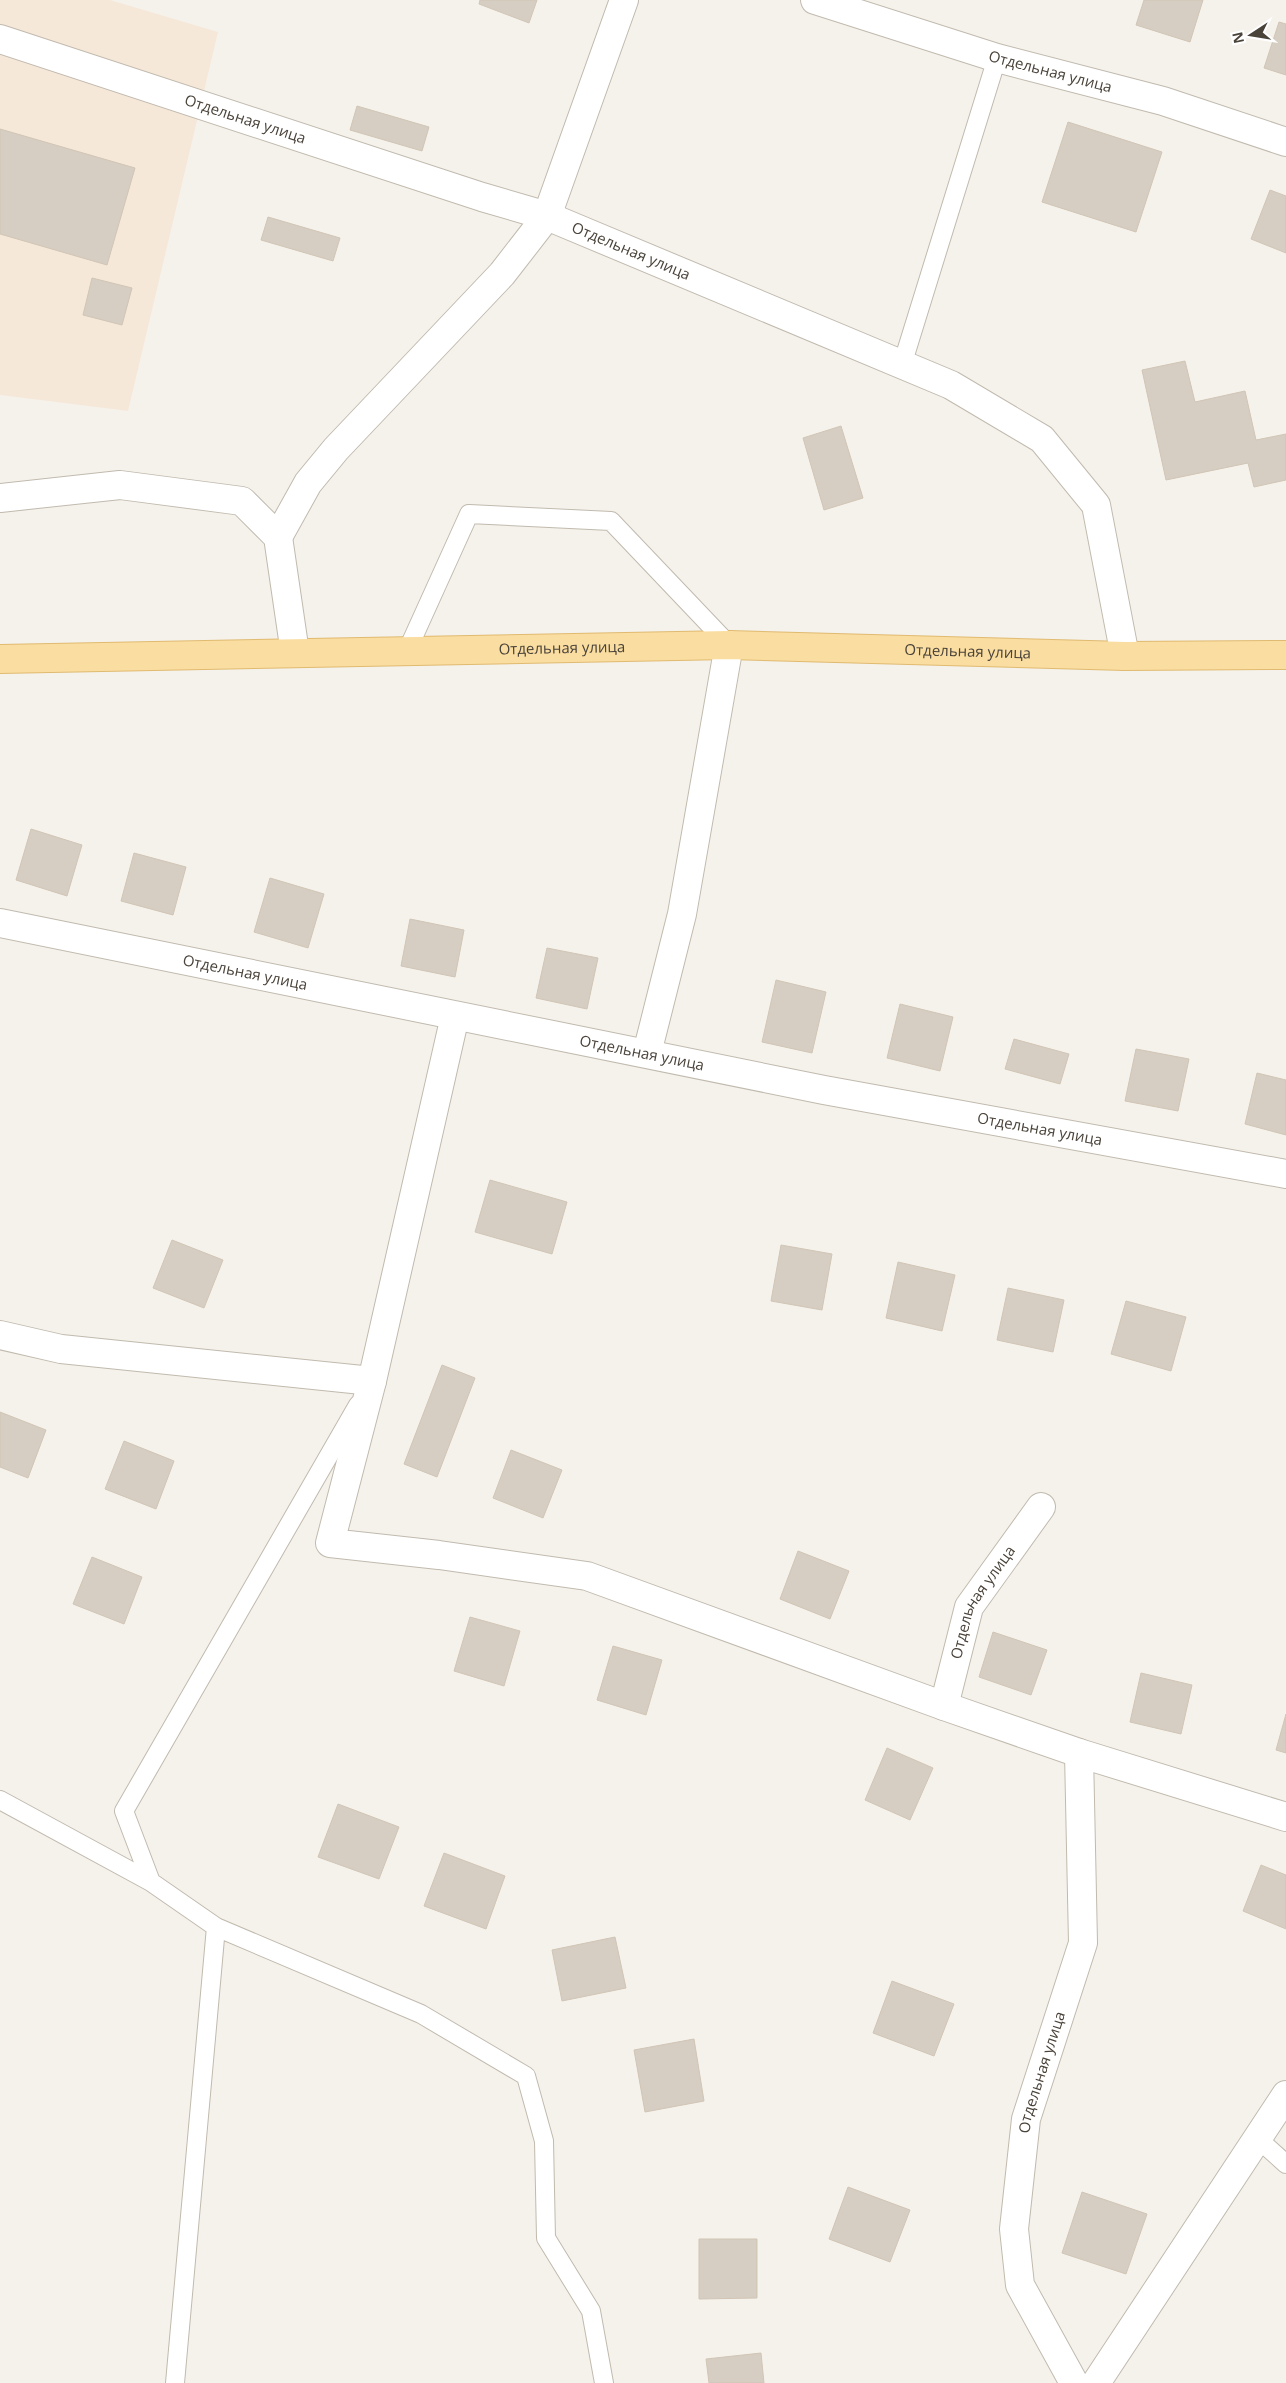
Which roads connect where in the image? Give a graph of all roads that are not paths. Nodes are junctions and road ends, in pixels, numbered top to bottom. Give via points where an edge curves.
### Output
1 (624, 0) edge
2 (814, 0) edge
3 (0, 38) edge
4 (997, 58) junction
5 (1286, 142) edge
6 (547, 216) junction
7 (902, 365) junction
8 (0, 498) edge
9 (278, 537) junction
10 (729, 644) junction
11 (407, 651) junction
12 (295, 653) junction
13 (1286, 655) edge
14 (1125, 656) junction
15 (0, 659) edge
16 (0, 923) edge
17 (455, 1016) junction
18 (647, 1053) junction
19 (1286, 1174) edge
20 (0, 1335) edge
21 (372, 1381) junction
22 (1041, 1507) dead end
23 (944, 1706) junction
24 (1079, 1753) junction
25 (0, 1800) edge
26 (1286, 1817) edge
27 (151, 1882) junction
28 (216, 1927) junction
29 (1286, 2094) edge
30 (1256, 2137) junction
31 (1286, 2164) edge
32 (175, 2383) edge
33 (604, 2383) edge
34 (1074, 2383) edge
35 (1096, 2383) edge

1 - 6 street
2 - 4 street, Отдельная улица
3 - 6 street, Отдельная улица
4 - 5 street, Отдельная улица via 1163,101
4 - 7 lane
6 - 7 street, Отдельная улица
6 - 9 street via 502,274 336,449 308,483
7 - 14 street, Отдельная улица via 951,385 1042,439 1096,505
8 - 9 street via 120,485 242,501
9 - 12 street
10 - 11 main road, Отдельная улица
10 - 11 lane via 611,520 469,514
10 - 14 main road, Отдельная улица
10 - 18 street via 682,914
11 - 12 main road, Отдельная улица
12 - 15 main road, Отдельная улица
13 - 14 main road, Отдельная улица
16 - 17 street, Отдельная улица
17 - 18 street, Отдельная улица
17 - 21 street
18 - 19 street, Отдельная улица via 824,1090
20 - 21 street via 61,1349
21 - 23 street via 330,1544 439,1555 587,1576
21 - 27 lane via 124,1811
22 - 23 street, Отдельная улица via 969,1607
23 - 24 street
24 - 26 street
24 - 34 street, Отдельная улица via 1083,1943 1026,2119 1014,2229 1020,2285
25 - 27 lane
27 - 28 lane
28 - 32 lane
28 - 33 lane via 421,2014 526,2076 544,2142 546,2238 591,2311
29 - 30 street
30 - 31 lane
30 - 35 street

